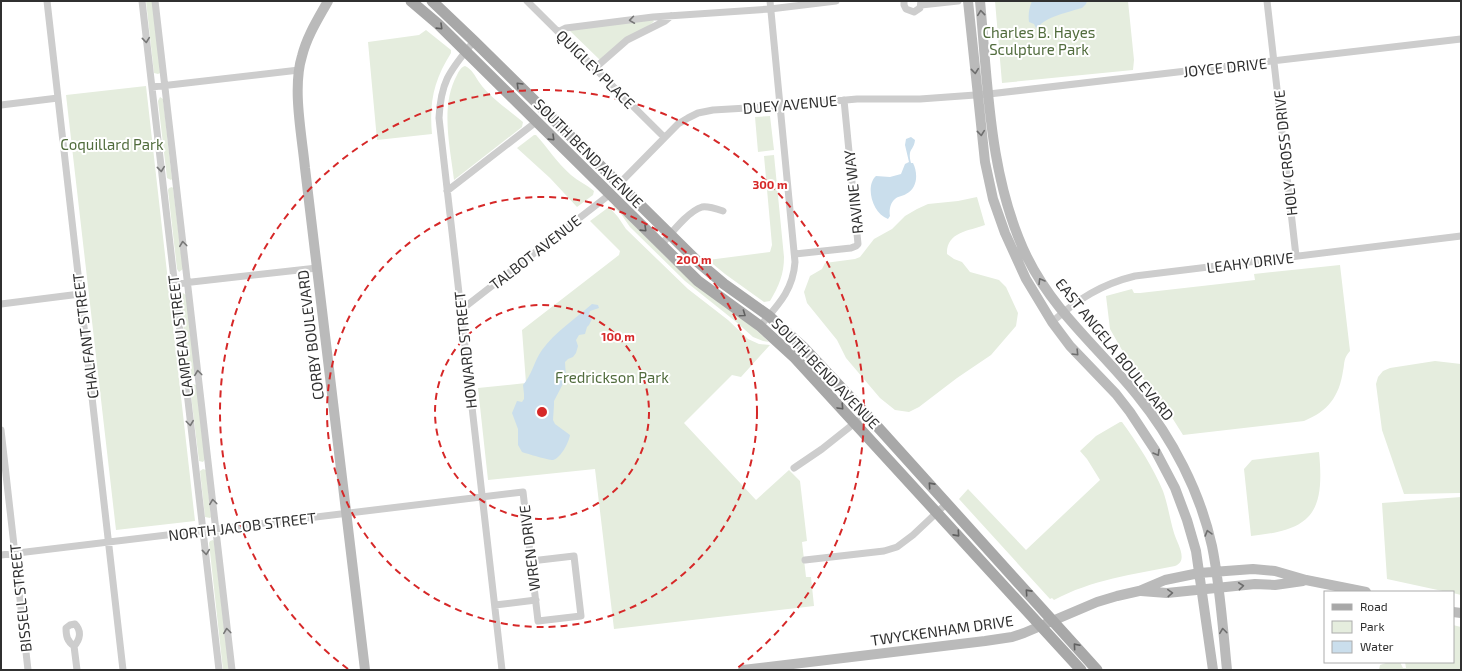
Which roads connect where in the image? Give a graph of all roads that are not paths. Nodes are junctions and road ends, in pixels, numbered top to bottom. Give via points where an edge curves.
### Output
1 (47, 1) edge
2 (142, 1) edge
3 (155, 1) edge
4 (328, 1) edge
5 (410, 1) edge
6 (432, 1) edge
7 (527, 1) edge
8 (836, 1) edge
9 (904, 1) edge
10 (958, 1) edge
11 (968, 1) edge
12 (980, 1) edge
13 (1267, 1) edge
14 (921, 3) edge
15 (770, 5) edge
16 (671, 16) junction
17 (558, 32) junction
18 (1461, 39) edge
19 (474, 41) junction
20 (465, 52) junction
21 (1274, 61) junction
22 (595, 68) junction
23 (298, 70) junction
24 (165, 85) junction
25 (152, 87) junction
26 (977, 94) junction
27 (989, 94) junction
28 (58, 98) junction
29 (844, 100) junction
30 (1, 105) edge
31 (780, 106) junction
32 (536, 122) junction
33 (664, 137) junction
34 (619, 184) junction
35 (447, 191) junction
36 (609, 195) junction
37 (723, 211) dead end
38 (670, 235) junction
39 (1461, 236) edge
40 (661, 245) junction
41 (795, 254) junction
42 (1296, 256) junction
43 (317, 268) junction
44 (187, 282) junction
45 (174, 284) junction
46 (80, 294) junction
47 (1, 304) edge
48 (461, 310) junction
49 (1063, 313) junction
50 (769, 316) junction
51 (1052, 322) junction
52 (760, 326) junction
53 (866, 414) junction
54 (855, 422) junction
55 (1, 430) edge
56 (794, 468) dead end
57 (482, 496) junction
58 (947, 503) junction
59 (938, 513) junction
60 (346, 514) junction
61 (216, 529) junction
62 (204, 530) junction
63 (109, 541) junction
64 (15, 553) junction
65 (1, 555) edge
66 (805, 560) dead end
67 (531, 561) junction
68 (1216, 571) junction
69 (1199, 573) junction
70 (1306, 580) junction
71 (1218, 588) junction
72 (1202, 590) junction
73 (1139, 591) junction
74 (1361, 591) edge
75 (536, 600) junction
76 (495, 605) junction
77 (1054, 621) junction
78 (1041, 627) junction
79 (74, 646) dead end
80 (798, 667) edge
81 (28, 670) edge
82 (77, 670) edge
83 (123, 670) edge
84 (219, 670) edge
85 (232, 670) edge
86 (365, 670) edge
87 (502, 670) edge
88 (743, 670) edge
89 (1080, 670) edge
90 (1097, 670) edge
91 (1213, 670) edge
92 (1227, 670) edge

1 - 28 street, CHALFANT STREET
2 -> 25 street, CAMPEAU STREET
3 - 24 street, CAMPEAU STREET
4 - 23 street, CORBY BOULEVARD via 308,36
5 -> 20 main road, SOUTH BEND AVENUE
6 - 19 main road, SOUTH BEND AVENUE
7 - 17 street, QUIGLEY PLACE
8 - 15 street
9 - 14 street via 905,7 911,12 918,10
10 - 14 street
11 -> 26 street, EAST ANGELA BOULEVARD
27 -> 12 street, EAST ANGELA BOULEVARD
13 - 21 street, HOLY CROSS DRIVE
15 - 16 street
15 - 31 street
16 -> 17 street via 566,28
16 - 22 street via 627,40
17 - 22 street, QUIGLEY PLACE
18 - 21 street, JOYCE DRIVE
19 - 20 street, HOWARD STREET
34 -> 19 main road, SOUTH BEND AVENUE
20 - 32 main road, SOUTH BEND AVENUE
20 - 35 street, HOWARD STREET via 453,66 444,83 440,99 440,130
21 - 27 street, JOYCE DRIVE
21 - 42 street, HOLY CROSS DRIVE
22 - 33 street, QUIGLEY PLACE
23 - 24 street
23 - 43 street, CORBY BOULEVARD via 300,123
24 - 25 street
44 -> 24 street, CAMPEAU STREET
25 -> 45 street, CAMPEAU STREET
26 - 27 street, DUEY AVENUE
26 - 29 street, DUEY AVENUE via 920,99
26 -> 51 street, EAST ANGELA BOULEVARD via 985,162 998,215 1020,268
49 -> 27 street, EAST ANGELA BOULEVARD via 1034,271 1008,208 996,160
28 - 30 street
28 - 46 street, CHALFANT STREET
29 - 31 street, DUEY AVENUE
29 - 41 street, RAVINE WAY via 858,244 851,248
31 - 33 street, DUEY AVENUE via 698,113
31 - 41 street
32 - 35 street
32 -> 36 main road, SOUTH BEND AVENUE
33 - 34 street, DUEY AVENUE
34 - 38 main road, SOUTH BEND AVENUE
35 - 48 street, HOWARD STREET
36 -> 40 main road, SOUTH BEND AVENUE
36 - 48 street, TALBOT AVENUE
37 - 38 street via 708,207 697,209
38 - 40 street
38 - 50 main road, SOUTH BEND AVENUE via 711,273
39 - 42 street, LEAHY DRIVE
40 -> 52 main road, SOUTH BEND AVENUE via 698,281
41 - 50 street via 795,269 789,288
42 - 49 street, LEAHY DRIVE via 1117,280 1087,295
43 - 44 street
43 - 60 street, CORBY BOULEVARD
44 - 45 street
61 -> 44 street, CAMPEAU STREET
45 -> 62 street, CAMPEAU STREET
46 - 47 street
46 - 63 street, CHALFANT STREET
48 - 57 street, HOWARD STREET
49 - 51 street, LEAHY DRIVE
68 -> 49 street, EAST ANGELA BOULEVARD via 1210,538 1195,493 1164,432 1117,371
50 - 52 street
50 - 53 main road, SOUTH BEND AVENUE via 804,347
51 -> 69 street, EAST ANGELA BOULEVARD via 1070,346 1125,406 1155,450 1175,488 1187,520
52 -> 54 main road, SOUTH BEND AVENUE via 795,358
53 - 54 street
58 -> 53 main road, SOUTH BEND AVENUE
54 - 56 street
54 - 59 main road, SOUTH BEND AVENUE
55 - 64 street, BISSELL STREET
57 - 60 street, NORTH JACOB STREET
57 - 67 street, WREN DRIVE via 523,492
57 - 76 street, HOWARD STREET
58 - 59 street
77 -> 58 main road, SOUTH BEND AVENUE
59 - 66 street via 904,543 890,550
59 -> 78 main road, SOUTH BEND AVENUE
60 - 61 street, NORTH JACOB STREET
60 - 86 street, CORBY BOULEVARD
61 - 62 street, NORTH JACOB STREET
85 -> 61 street, CAMPEAU STREET
62 - 63 street, NORTH JACOB STREET
62 -> 84 street, CAMPEAU STREET
63 - 64 street, NORTH JACOB STREET
63 - 83 street, CHALFANT STREET
64 - 65 street, NORTH JACOB STREET
64 - 81 street, BISSELL STREET
67 - 75 street, WREN DRIVE
67 - 75 street, WREN DRIVE via 574,556 581,616 538,621
68 - 69 street, TWYCKENHAM DRIVE
68 - 70 street, TWYCKENHAM DRIVE via 1275,571
68 - 71 street, EAST ANGELA BOULEVARD
69 - 72 street, EAST ANGELA BOULEVARD
69 - 73 street, TWYCKENHAM DRIVE via 1166,580
71 -> 70 street, TWYCKENHAM DRIVE via 1255,584 1275,585
70 - 74 street, TWYCKENHAM DRIVE
71 - 72 street, TWYCKENHAM DRIVE
92 -> 71 street, EAST ANGELA BOULEVARD
73 -> 72 street, TWYCKENHAM DRIVE via 1167,593
72 - 91 street, EAST ANGELA BOULEVARD
73 - 77 street, TWYCKENHAM DRIVE via 1104,600
75 - 76 street
76 - 87 street, HOWARD STREET
77 - 78 street, TWYCKENHAM DRIVE
90 -> 77 main road, SOUTH BEND AVENUE
78 - 80 street, TWYCKENHAM DRIVE via 1012,637 989,641
78 - 89 main road, SOUTH BEND AVENUE
79 - 82 street
80 - 88 street, TWYCKENHAM DRIVE

